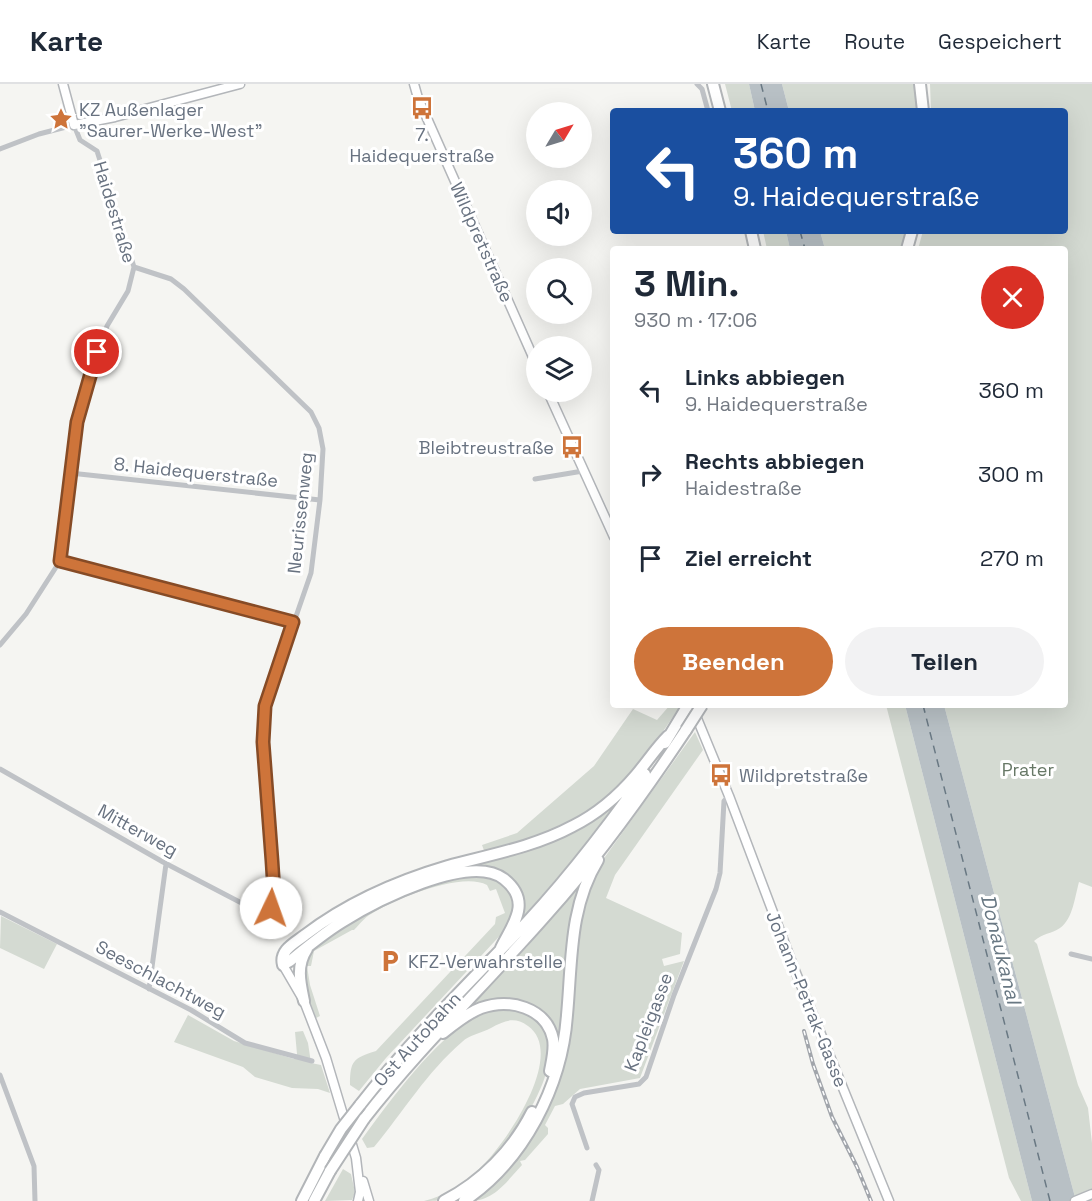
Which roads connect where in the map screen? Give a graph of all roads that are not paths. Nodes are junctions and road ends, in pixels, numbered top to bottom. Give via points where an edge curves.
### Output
1 (63, 84) edge
2 (240, 84) edge
3 (414, 84) edge
4 (697, 84) edge
5 (712, 84) edge
6 (920, 84) edge
7 (707, 108) edge
8 (719, 108) edge
9 (923, 108) edge
10 (75, 125) junction
11 (0, 149) edge
12 (134, 267) junction
13 (526, 341) edge
14 (552, 402) edge
15 (583, 471) junction
16 (70, 473) junction
17 (535, 478) dead end
18 (320, 500) junction
19 (610, 528) edge
20 (60, 561) junction
21 (293, 622) junction
22 (0, 645) edge
23 (688, 708) edge
24 (691, 708) edge
25 (700, 708) edge
26 (668, 736) junction
27 (0, 769) edge
28 (729, 796) junction
29 (617, 829) junction
30 (166, 864) junction
31 (0, 912) edge
32 (264, 912) joint
33 (309, 945) junction
34 (501, 948) junction
35 (1071, 954) dead end
36 (1092, 959) edge
37 (283, 965) junction
38 (149, 988) junction
39 (304, 1001) junction
40 (423, 1047) junction
41 (312, 1061) dead end
42 (0, 1076) edge
43 (587, 1148) dead end
44 (596, 1165) dead end
45 (358, 1169) junction
46 (1092, 1194) edge
47 (35, 1201) edge
48 (302, 1201) edge
49 (314, 1201) edge
50 (358, 1201) edge
51 (369, 1201) edge
52 (444, 1201) edge
53 (464, 1201) edge
54 (592, 1201) edge
55 (888, 1201) edge
56 (1075, 1201) edge

1 - 10 main road, Haidestraße
2 - 10 main road
3 - 13 main road, Wildpretstraße
4 - 7 street
5 - 8 highway
6 - 9 highway
10 - 11 street
10 - 12 street, Haidestraße via 80,141 97,151
12 - 16 street, Haidestraße via 128,291 97,352 77,422
12 - 18 street, Neurissenweg via 171,279 184,289 311,412 323,449
14 - 15 main road
15 - 17 street
15 - 19 main road
16 - 18 street, 8. Haidequerstraße
16 - 20 street, Haidestraße
18 - 21 street, Neurissenweg via 311,573
20 - 21 street
20 - 22 street, Haidestraße via 26,614
21 - 32 street, Neurissenweg via 265,706 263,742 274,892 271,908
23 - 26 highway, Ost Autobahn
24 - 28 main road
25 - 29 highway, Ost Autobahn, bridge
26 - 34 highway, Ost Autobahn via 591,845
26 - 37 highway via 616,796 584,820 537,842 418,876 371,895 326,920 289,948 281,956
27 - 30 street, Mitterweg
28 - 43 street, Kapleigasse via 724,801 720,873 646,1077 639,1084 584,1093 575,1097 572,1104
28 - 55 main road, Johann-Petrak-Gasse
29 - 40 highway, Ost Autobahn via 551,910
29 - 53 highway via 596,864 577,910 561,1056 547,1097 531,1129 506,1164
30 - 32 street, Mitterweg
30 - 38 street
31 - 38 street, Seeschlachtweg
33 - 34 highway via 342,922 398,893 448,875 483,871 503,878 518,899 517,919
33 - 37 highway
33 - 39 highway via 299,970
34 - 48 highway, Ost Autobahn, bridge via 415,1038 360,1105 325,1156
35 - 36 street
37 - 39 main road
38 - 41 street, Seeschlachtweg via 245,1043
39 - 45 main road via 333,1078
40 - 49 highway, Ost Autobahn, bridge via 364,1119
40 - 52 highway via 468,1014 509,1004 542,1018 553,1040 552,1062 542,1094 515,1139 482,1177
42 - 47 street via 33,1166
44 - 54 street via 599,1170
45 - 50 main road
45 - 51 main road
46 - 56 main road

